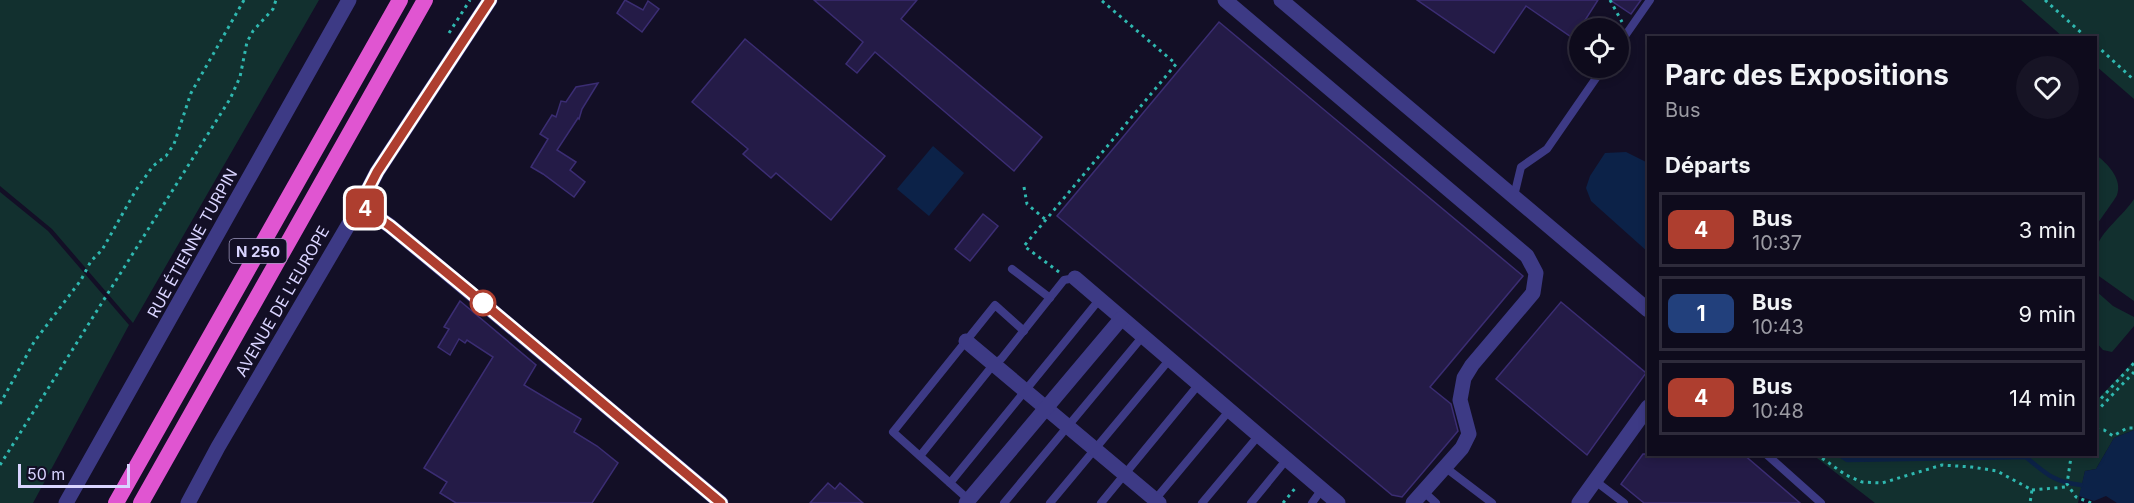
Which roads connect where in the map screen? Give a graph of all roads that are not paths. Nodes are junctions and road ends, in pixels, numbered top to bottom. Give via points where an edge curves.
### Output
1 (349, 0) edge
2 (400, 0) edge
3 (426, 0) edge
4 (490, 0) edge
5 (1225, 0) edge
6 (1281, 0) edge
7 (1650, 0) edge
8 (1629, 30) edge
9 (1597, 78) edge
10 (1514, 197) junction
11 (360, 205) junction
12 (1012, 269) dead end
13 (1075, 278) joint
14 (1050, 298) junction
15 (1099, 300) junction
16 (1647, 309) edge
17 (1122, 320) junction
18 (1024, 331) junction
19 (1143, 336) junction
20 (966, 341) junction
21 (1170, 360) junction
22 (995, 365) junction
23 (1199, 384) junction
24 (1026, 391) junction
25 (1647, 408) edge
26 (1047, 409) junction
27 (1229, 411) junction
28 (1068, 426) junction
29 (1259, 435) junction
30 (1095, 450) junction
31 (920, 456) junction
32 (1768, 456) edge
33 (1287, 459) junction
34 (1446, 468) junction
35 (1125, 475) junction
36 (1594, 480) junction
37 (950, 483) junction
38 (1322, 489) junction
39 (1418, 497) edge
40 (969, 502) edge
41 (1156, 502) edge
42 (66, 503) edge
43 (116, 503) edge
44 (141, 503) edge
45 (188, 503) edge
46 (721, 503) edge
47 (1004, 503) edge
48 (1050, 503) edge
49 (1101, 503) edge
50 (1202, 503) edge
51 (1251, 503) edge
52 (1312, 503) edge
53 (1338, 503) edge
54 (1436, 503) edge
55 (1492, 503) edge
56 (1579, 503) edge
57 (1624, 503) edge
58 (1821, 503) edge

1 - 42 street, RUE ÉTIENNE TURPIN
2 - 43 highway, N 250
3 - 44 highway, N 250
4 - 11 street, AVENUE DE L'EUROPE via 377,172
5 - 34 street via 1527,256 1536,273 1533,293 1464,378 1460,400 1469,434
6 - 10 street
7 - 8 lane
9 - 10 lane via 1547,149 1521,167
10 - 16 street
11 - 45 street, AVENUE DE L'EUROPE
11 - 46 street
12 - 14 lane
13 - 14 lane via 1065,280
13 - 15 street
14 - 18 lane
15 - 17 street
15 - 24 lane
17 - 19 street
17 - 26 street
18 - 20 lane via 995,305
18 - 22 lane
19 - 21 street
19 - 28 lane
20 - 22 street
20 - 31 lane via 893,432
21 - 23 street
21 - 30 lane
22 - 24 street
22 - 31 lane
23 - 27 street
23 - 35 lane
24 - 26 street
24 - 37 lane
25 - 36 street
26 - 28 street
26 - 40 street
27 - 29 street
27 - 41 lane
28 - 30 street
28 - 47 lane
29 - 33 street
29 - 50 lane
30 - 35 street
30 - 48 lane
31 - 37 lane
32 - 58 lane
33 - 38 street
33 - 51 lane
34 - 39 street
34 - 55 lane
35 - 41 street
35 - 49 lane
36 - 56 street
36 - 57 lane
37 - 40 lane
38 - 52 lane
38 - 53 street
39 - 54 lane

